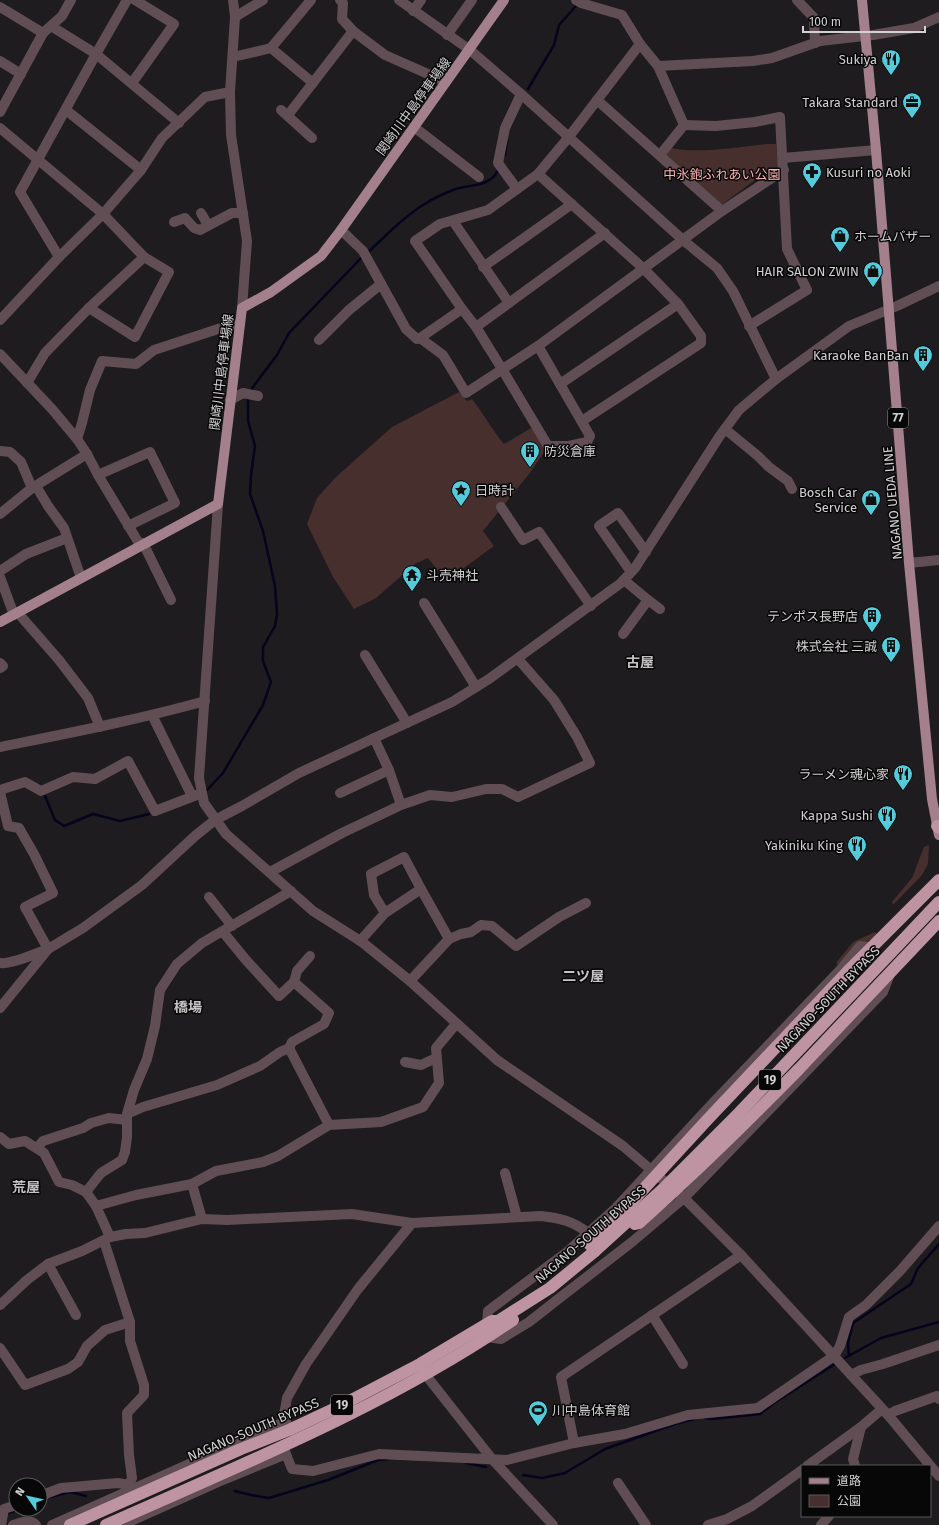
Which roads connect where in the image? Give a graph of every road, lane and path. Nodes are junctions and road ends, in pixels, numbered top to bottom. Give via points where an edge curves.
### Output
1 (2, 0) edge
2 (71, 0) edge
3 (127, 0) edge
4 (134, 0) edge
5 (233, 0) edge
6 (263, 0) edge
7 (312, 0) edge
8 (340, 0) edge
9 (398, 0) edge
10 (421, 0) edge
11 (472, 0) edge
12 (504, 0) edge
13 (576, 0) edge
14 (797, 0) edge
15 (862, 0) edge
16 (0, 4) edge
17 (594, 4) edge
18 (0, 7) edge
19 (413, 11) junction
20 (235, 17) junction
21 (939, 17) edge
22 (51, 26) junction
23 (353, 31) junction
24 (43, 33) junction
25 (447, 35) junction
26 (865, 36) junction
27 (815, 43) junction
28 (640, 44) junction
29 (271, 48) junction
30 (470, 50) junction
31 (96, 54) junction
32 (233, 57) junction
33 (0, 62) edge
34 (658, 66) junction
35 (21, 74) junction
36 (446, 82) junction
37 (132, 83) junction
38 (313, 83) junction
39 (230, 92) junction
40 (521, 94) junction
41 (597, 100) junction
42 (66, 110) junction
43 (0, 112) edge
44 (179, 122) junction
45 (684, 125) junction
46 (414, 127) junction
47 (0, 128) edge
48 (312, 138) dead end
49 (568, 138) junction
50 (876, 150) junction
51 (660, 155) junction
52 (783, 158) junction
53 (37, 159) junction
54 (141, 170) junction
55 (784, 170) junction
56 (538, 174) junction
57 (479, 177) dead end
58 (517, 189) junction
59 (572, 204) junction
60 (722, 211) junction
61 (201, 213) dead end
62 (243, 213) junction
63 (103, 214) junction
64 (453, 221) junction
65 (174, 222) dead end
66 (208, 225) junction
67 (341, 230) junction
68 (605, 233) junction
69 (683, 240) junction
70 (59, 257) junction
71 (144, 257) junction
72 (483, 267) junction
73 (644, 269) junction
74 (382, 284) junction
75 (939, 286) edge
76 (509, 303) junction
77 (678, 304) junction
78 (89, 308) junction
79 (242, 308) junction
80 (462, 309) junction
81 (889, 309) junction
82 (0, 320) edge
83 (240, 324) junction
84 (749, 326) junction
85 (476, 327) junction
86 (420, 338) junction
87 (319, 340) dead end
88 (538, 346) junction
89 (0, 354) edge
90 (502, 368) junction
91 (776, 378) junction
92 (28, 384) junction
93 (560, 384) junction
94 (251, 394) dead end
95 (230, 400) junction
96 (582, 421) junction
97 (725, 429) junction
98 (77, 439) junction
99 (0, 451) edge
100 (87, 454) junction
101 (98, 475) junction
102 (34, 487) junction
103 (792, 489) dead end
104 (218, 504) junction
105 (501, 507) dead end
106 (0, 514) edge
107 (128, 526) junction
108 (67, 538) junction
109 (141, 544) junction
110 (646, 552) junction
111 (939, 560) edge
112 (910, 563) junction
113 (0, 570) edge
114 (628, 576) junction
115 (0, 577) edge
116 (81, 578) junction
117 (171, 600) dead end
118 (648, 600) junction
119 (424, 603) dead end
120 (590, 606) junction
121 (660, 609) dead end
122 (16, 614) junction
123 (0, 622) edge
124 (623, 634) dead end
125 (365, 655) dead end
126 (518, 659) junction
127 (0, 663) edge
128 (0, 668) edge
129 (476, 687) junction
130 (205, 701) junction
131 (152, 715) junction
132 (406, 722) junction
133 (100, 727) junction
134 (374, 738) junction
135 (0, 747) edge
136 (389, 770) junction
137 (1, 788) edge
138 (340, 793) dead end
139 (197, 794) junction
140 (401, 805) junction
141 (215, 820) junction
142 (938, 830) edge
143 (270, 872) junction
144 (939, 880) edge
145 (421, 889) junction
146 (291, 891) junction
147 (209, 897) dead end
148 (939, 902) edge
149 (586, 903) dead end
150 (939, 909) edge
151 (385, 913) junction
152 (937, 924) edge
153 (232, 926) junction
154 (222, 932) junction
155 (885, 935) junction
156 (449, 939) junction
157 (360, 941) junction
158 (872, 947) junction
159 (48, 949) junction
160 (310, 956) dead end
161 (902, 961) junction
162 (0, 963) edge
163 (890, 974) junction
164 (410, 981) junction
165 (294, 982) junction
166 (0, 1008) edge
167 (456, 1024) junction
168 (289, 1048) junction
169 (436, 1058) junction
170 (405, 1062) dead end
171 (127, 1117) junction
172 (329, 1126) junction
173 (0, 1137) edge
174 (37, 1148) junction
175 (652, 1169) junction
176 (505, 1173) dead end
177 (192, 1184) junction
178 (86, 1192) junction
179 (684, 1198) junction
180 (96, 1206) junction
181 (518, 1217) junction
182 (202, 1219) junction
183 (412, 1223) junction
184 (632, 1226) junction
185 (939, 1226) edge
186 (588, 1233) junction
187 (107, 1239) junction
188 (594, 1250) junction
189 (741, 1255) junction
190 (48, 1264) junction
191 (0, 1305) edge
192 (76, 1315) dead end
193 (652, 1316) junction
194 (130, 1322) junction
195 (490, 1323) junction
196 (487, 1338) junction
197 (939, 1345) edge
198 (0, 1348) edge
199 (834, 1356) junction
200 (683, 1364) dead end
201 (423, 1369) junction
202 (851, 1375) junction
203 (939, 1399) edge
204 (885, 1412) junction
205 (288, 1426) junction
206 (861, 1427) junction
207 (574, 1443) junction
208 (285, 1450) junction
209 (492, 1459) junction
210 (808, 1465) edge
211 (855, 1465) edge
212 (930, 1465) edge
213 (931, 1467) edge
214 (801, 1471) edge
215 (939, 1476) edge
216 (618, 1483) dead end
217 (130, 1487) junction
218 (48, 1493) edge
219 (8, 1508) edge
220 (828, 1517) edge
221 (3, 1521) edge
222 (12, 1525) edge
223 (36, 1525) edge
224 (52, 1525) edge
225 (70, 1525) edge
226 (106, 1525) edge
227 (124, 1525) edge
228 (553, 1525) edge
229 (646, 1525) edge
230 (708, 1525) edge
231 (821, 1525) edge

1 - 16 street
2 - 22 street via 62,16
3 - 31 street
4 - 37 street via 174,24
5 - 20 street
6 - 20 street
7 - 29 street
8 - 23 street via 344,3 342,19
9 - 19 street
10 - 19 street
11 - 25 street
12 - 30 main road, 関崎川中島停車場線
13 - 17 street
14 - 27 street via 814,18
15 - 26 main road, NAGANO UEDA LINE / 77
17 - 28 street via 622,15
18 - 24 street
19 - 25 street
20 - 32 street
21 - 26 street via 914,28
22 - 24 street
22 - 31 street
23 - 36 street via 385,55
23 - 38 street
24 - 35 street
25 - 30 street
26 - 27 street
26 - 50 main road, NAGANO UEDA LINE / 77
27 - 34 street via 772,58 753,61
28 - 34 street
28 - 41 street
29 - 32 street
29 - 38 street
30 - 36 main road, 関崎川中島停車場線
30 - 40 street
31 - 37 street
31 - 42 street
32 - 39 street
33 - 35 street
34 - 45 street
35 - 43 street
36 - 46 main road, 関崎川中島停車場線
37 - 44 street
38 - 48 street via 284,112
39 - 44 street via 205,97
39 - 62 street via 231,135
40 - 49 street
40 - 58 street via 505,128 498,163
41 - 49 street
41 - 51 street
42 - 53 street
42 - 54 street
44 - 54 street via 162,138
45 - 51 street
45 - 52 street via 716,126 780,117
46 - 57 street
46 - 67 main road, 関崎川中島停車場線
47 - 53 street
49 - 56 street
49 - 69 street
50 - 52 street
50 - 81 main road, NAGANO UEDA LINE / 77
51 - 60 street
52 - 55 street
53 - 63 street
53 - 70 street via 20,192
54 - 63 street
55 - 60 street
55 - 84 street via 787,248 807,290
56 - 58 street
56 - 59 street
58 - 64 street via 488,210
59 - 68 street
59 - 72 street
60 - 69 street
61 - 66 street
62 - 66 street via 232,213
62 - 79 street via 247,241
63 - 70 street
63 - 71 street
64 - 72 street
64 - 80 street via 440,224 415,241
65 - 66 street via 184,216 194,228 200,230
67 - 74 street via 365,255
67 - 79 main road, 関崎川中島停車場線 via 321,256 271,292
68 - 73 street
68 - 76 street
69 - 73 street
69 - 84 street via 717,268 733,291
70 - 82 street
71 - 78 street
71 - 78 street via 169,272 135,337
72 - 76 street
73 - 77 street
73 - 88 street
74 - 86 street via 406,329 417,339
74 - 87 street via 349,310
75 - 81 street
76 - 85 street
77 - 93 street
77 - 96 street via 701,336 701,343
78 - 92 street via 45,353
79 - 83 main road, 関崎川中島停車場線
80 - 85 street
80 - 86 street
81 - 91 street via 849,326
81 - 112 main road, NAGANO UEDA LINE / 77
83 - 95 main road, 関崎川中島停車場線
83 - 98 street via 154,350 136,364 102,361 90,390
84 - 91 street
85 - 90 street
86 - 90 street via 443,355 466,393
88 - 90 street
88 - 93 street
89 - 92 street
90 - 96 street via 548,446 569,446 587,442 590,436
91 - 97 street via 739,410
92 - 98 street
93 - 96 street
94 - 95 street
95 - 104 main road, 関崎川中島停車場線
97 - 103 street via 788,481
97 - 110 street
98 - 100 street
99 - 102 street via 10,452 21,462
100 - 101 street
100 - 102 street
101 - 107 street
101 - 107 street via 150,452 175,503
102 - 106 street
102 - 108 street via 64,528
104 - 109 main road
104 - 130 street
105 - 120 street via 522,540 539,532
107 - 109 street
108 - 113 street via 26,554
108 - 116 street
109 - 116 main road
109 - 117 street
110 - 114 street
110 - 114 street via 618,512 599,526
111 - 112 street
112 - 142 main road, NAGANO UEDA LINE / 77 via 932,799
114 - 118 street
114 - 120 street
115 - 122 street
116 - 122 main road
118 - 121 street
118 - 124 street
119 - 129 street
120 - 126 street
122 - 123 main road
122 - 133 street via 59,660 88,698
125 - 132 street
126 - 129 street
126 - 140 street via 554,700 578,737 590,762 518,797 502,789 486,789 452,797 430,795
127 - 128 street via 3,666
129 - 132 street via 452,702
130 - 131 street
130 - 139 street
131 - 133 street
131 - 139 street
132 - 134 street
133 - 135 street
134 - 136 street
134 - 141 street via 299,773
136 - 138 street
136 - 140 street
137 - 139 street via 25,782 41,791 73,777 95,779 128,761 155,811
137 - 159 street via 8,826 19,828 53,893 24,907
139 - 141 street
140 - 143 street
141 - 143 street via 226,834
141 - 159 street via 142,885 83,928
143 - 146 street
144 - 155 highway, 19
145 - 151 street
145 - 151 street via 404,857 370,874 374,895
145 - 156 street
146 - 153 street
146 - 157 street via 313,911
147 - 153 street
148 - 188 highway, NAGANO-SOUTH BYPASS / 19, bridge via 729,1123 657,1195
149 - 156 street via 559,917 516,946 492,926 481,925 470,932
150 - 184 highway, NAGANO-SOUTH BYPASS / 19, bridge via 677,1183
151 - 157 street
152 - 161 highway, 19
153 - 154 street
154 - 165 street via 280,996
154 - 171 street via 202,943 177,964 160,990 147,1059 134,1090
155 - 158 highway, 19
155 - 161 highway via 895,935 906,944 907,949
156 - 164 street
157 - 164 street
158 - 175 street via 860,946
158 - 188 highway, 19, bridge via 713,1113 616,1219
159 - 162 street via 18,960
159 - 166 street
160 - 165 street via 297,971
161 - 163 highway, 19
163 - 179 street via 883,992
163 - 184 highway, 19, bridge via 748,1122 685,1182 639,1223
164 - 167 street
165 - 168 street via 328,1013 324,1024 292,1042
167 - 169 street via 436,1048
167 - 175 street via 498,1060 623,1146
168 - 171 street via 260,1066 217,1085 143,1107
168 - 172 street
169 - 170 street via 421,1065
169 - 172 street via 439,1083 423,1107 381,1122
171 - 174 street via 109,1118 92,1123 43,1141
171 - 178 street via 127,1137 122,1160 101,1173
172 - 177 street via 264,1162 216,1171
173 - 174 street via 9,1144 25,1141
174 - 178 street via 44,1153 59,1182
175 - 179 street
175 - 186 street via 616,1208
176 - 181 street
177 - 180 street
177 - 182 street
178 - 180 street
179 - 189 street
179 - 196 street via 529,1322 501,1340
180 - 187 street
181 - 183 street
181 - 186 street via 559,1218 578,1225
182 - 183 street via 352,1214
182 - 187 street
183 - 205 street via 358,1289 306,1364 287,1398 284,1415
184 - 188 highway, NAGANO-SOUTH BYPASS / 19
185 - 199 street via 900,1271 866,1305 849,1317 840,1346
186 - 195 street via 568,1252 488,1312
187 - 190 street
187 - 194 street
188 - 195 highway, NAGANO-SOUTH BYPASS / 19 via 538,1296 498,1321
188 - 196 highway, NAGANO-SOUTH BYPASS / 19 via 543,1299
189 - 193 street
189 - 199 street
190 - 191 street
190 - 192 street
193 - 200 street
193 - 207 street via 561,1377
194 - 198 street via 105,1330 88,1346 78,1362 68,1369 25,1385
194 - 217 street via 130,1341 144,1385 144,1395 128,1413 132,1478
195 - 201 highway, NAGANO-SOUTH BYPASS / 19
196 - 201 highway, NAGANO-SOUTH BYPASS / 19
197 - 202 street
199 - 202 street
199 - 207 street via 758,1408 688,1415 625,1434
201 - 205 highway, NAGANO-SOUTH BYPASS / 19
201 - 208 highway, NAGANO-SOUTH BYPASS / 19 via 362,1408
201 - 209 street
202 - 204 street
203 - 204 street via 937,1396
204 - 206 street
204 - 212 street
205 - 217 street
205 - 225 highway, NAGANO-SOUTH BYPASS / 19
206 - 210 street
206 - 211 street via 853,1459
207 - 209 street via 507,1460
208 - 209 street via 292,1469 313,1471 379,1454
208 - 226 highway, NAGANO-SOUTH BYPASS / 19
208 - 227 street
209 - 228 street
213 - 215 street
214 - 230 street via 752,1506 727,1519
216 - 229 street
217 - 218 street via 118,1483 61,1488
217 - 224 street
219 - 221 street via 4,1509
220 - 231 street
222 - 223 street via 29,1521

